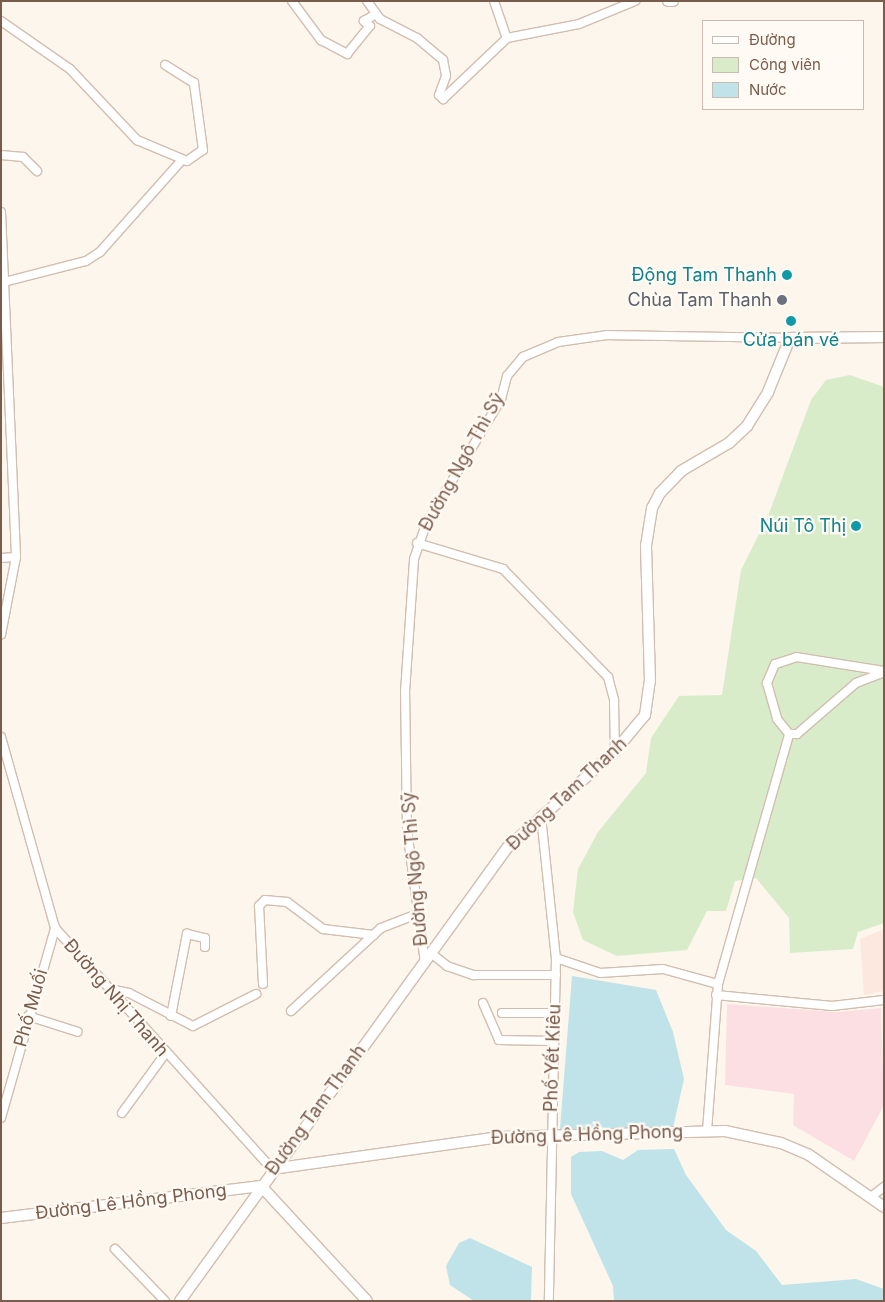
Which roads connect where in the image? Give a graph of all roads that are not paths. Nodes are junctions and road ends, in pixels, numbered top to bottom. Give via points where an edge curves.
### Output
1 (292, 1) edge
2 (367, 1) edge
3 (494, 1) edge
4 (635, 1) edge
5 (668, 1) edge
6 (673, 1) edge
7 (376, 14) junction
8 (1, 20) edge
9 (507, 38) junction
10 (165, 65) dead end
11 (1, 155) edge
12 (182, 160) junction
13 (37, 171) dead end
14 (1, 212) edge
15 (4, 282) junction
16 (884, 337) edge
17 (790, 338) junction
18 (417, 543) junction
19 (16, 557) junction
20 (1, 558) edge
21 (1, 635) edge
22 (884, 672) edge
23 (789, 734) junction
24 (1, 738) edge
25 (615, 752) junction
26 (541, 816) junction
27 (415, 915) junction
28 (55, 928) junction
29 (374, 935) junction
30 (205, 947) dead end
31 (431, 953) junction
32 (556, 958) junction
33 (424, 963) junction
34 (556, 975) junction
35 (264, 984) dead end
36 (718, 984) junction
37 (110, 988) junction
38 (256, 994) dead end
39 (716, 995) junction
40 (884, 1000) edge
41 (483, 1003) dead end
42 (291, 1010) dead end
43 (502, 1013) dead end
44 (555, 1013) junction
45 (28, 1016) junction
46 (172, 1016) junction
47 (78, 1032) dead end
48 (554, 1041) junction
49 (165, 1054) junction
50 (122, 1113) dead end
51 (1, 1118) edge
52 (707, 1131) junction
53 (550, 1135) junction
54 (272, 1169) junction
55 (261, 1186) junction
56 (884, 1187) edge
57 (872, 1196) junction
58 (884, 1207) edge
59 (1, 1218) edge
60 (115, 1249) dead end
61 (164, 1301) edge
62 (180, 1301) edge
63 (367, 1301) edge
64 (550, 1301) edge

1 - 7 street via 322,40 347,54 369,28 364,21
2 - 7 street
3 - 9 street
4 - 9 street via 579,24
5 - 6 street
7 - 9 street via 443,60 446,76 439,95 443,99
8 - 12 street via 70,68 137,140
10 - 12 street via 194,83 203,150
11 - 13 street via 23,157
12 - 15 street via 100,252 79,263
14 - 15 street
15 - 19 street
16 - 17 street
17 - 18 street, Đường Ngô Thì Sỹ via 607,335 558,342 530,353 510,371 501,399
17 - 25 street, Đường Tam Thanh via 768,392 747,426 737,438 680,471 652,508 646,546 649,695 645,714
18 - 25 street via 503,569 608,677 614,700
18 - 27 street, Đường Ngô Thì Sỹ via 405,692 408,830
19 - 20 street
19 - 21 street
22 - 23 street via 856,683 798,734
22 - 23 street via 797,657 781,660 771,668 767,683 777,719
23 - 36 street
24 - 28 street, Đường Nhị Thanh
25 - 26 street, Đường Tam Thanh
26 - 31 street, Đường Tam Thanh via 507,848
26 - 32 street, Phố Yết Kiêu
27 - 29 street via 387,924
27 - 33 street, Đường Ngô Thì Sỹ
28 - 37 street, Đường Nhị Thanh
28 - 45 street, Phố Muối
29 - 35 street via 323,929 287,902 265,900 259,906
29 - 42 street
30 - 46 street via 205,938 187,934
31 - 33 street, Đường Tam Thanh
31 - 34 street via 447,966 472,975
32 - 34 street, Phố Yết Kiêu
32 - 36 street via 600,973 663,969
33 - 54 street, Đường Tam Thanh
34 - 44 street, Phố Yết Kiêu
36 - 39 street
37 - 46 street via 129,993
37 - 49 street, Đường Nhị Thanh
38 - 46 street via 216,1011 198,1025
39 - 40 street via 832,1006
39 - 52 street
41 - 48 street via 499,1040
43 - 44 street
44 - 48 street, Phố Yết Kiêu
45 - 47 street
45 - 51 street, Phố Muối
48 - 53 street, Phố Yết Kiêu
49 - 50 street
49 - 54 street, Đường Nhị Thanh
52 - 53 street, Đường Lê Hồng Phong
52 - 57 street, Đường Lê Hồng Phong via 749,1134 790,1146 836,1170
53 - 54 street, Đường Lê Hồng Phong via 500,1136
53 - 64 street, Phố Yết Kiêu
54 - 55 street, Đường Tam Thanh
55 - 59 street, Đường Lê Hồng Phong
55 - 62 street, Đường Tam Thanh
55 - 63 street
56 - 57 street
57 - 58 street, Đường Lê Hồng Phong
60 - 61 street

